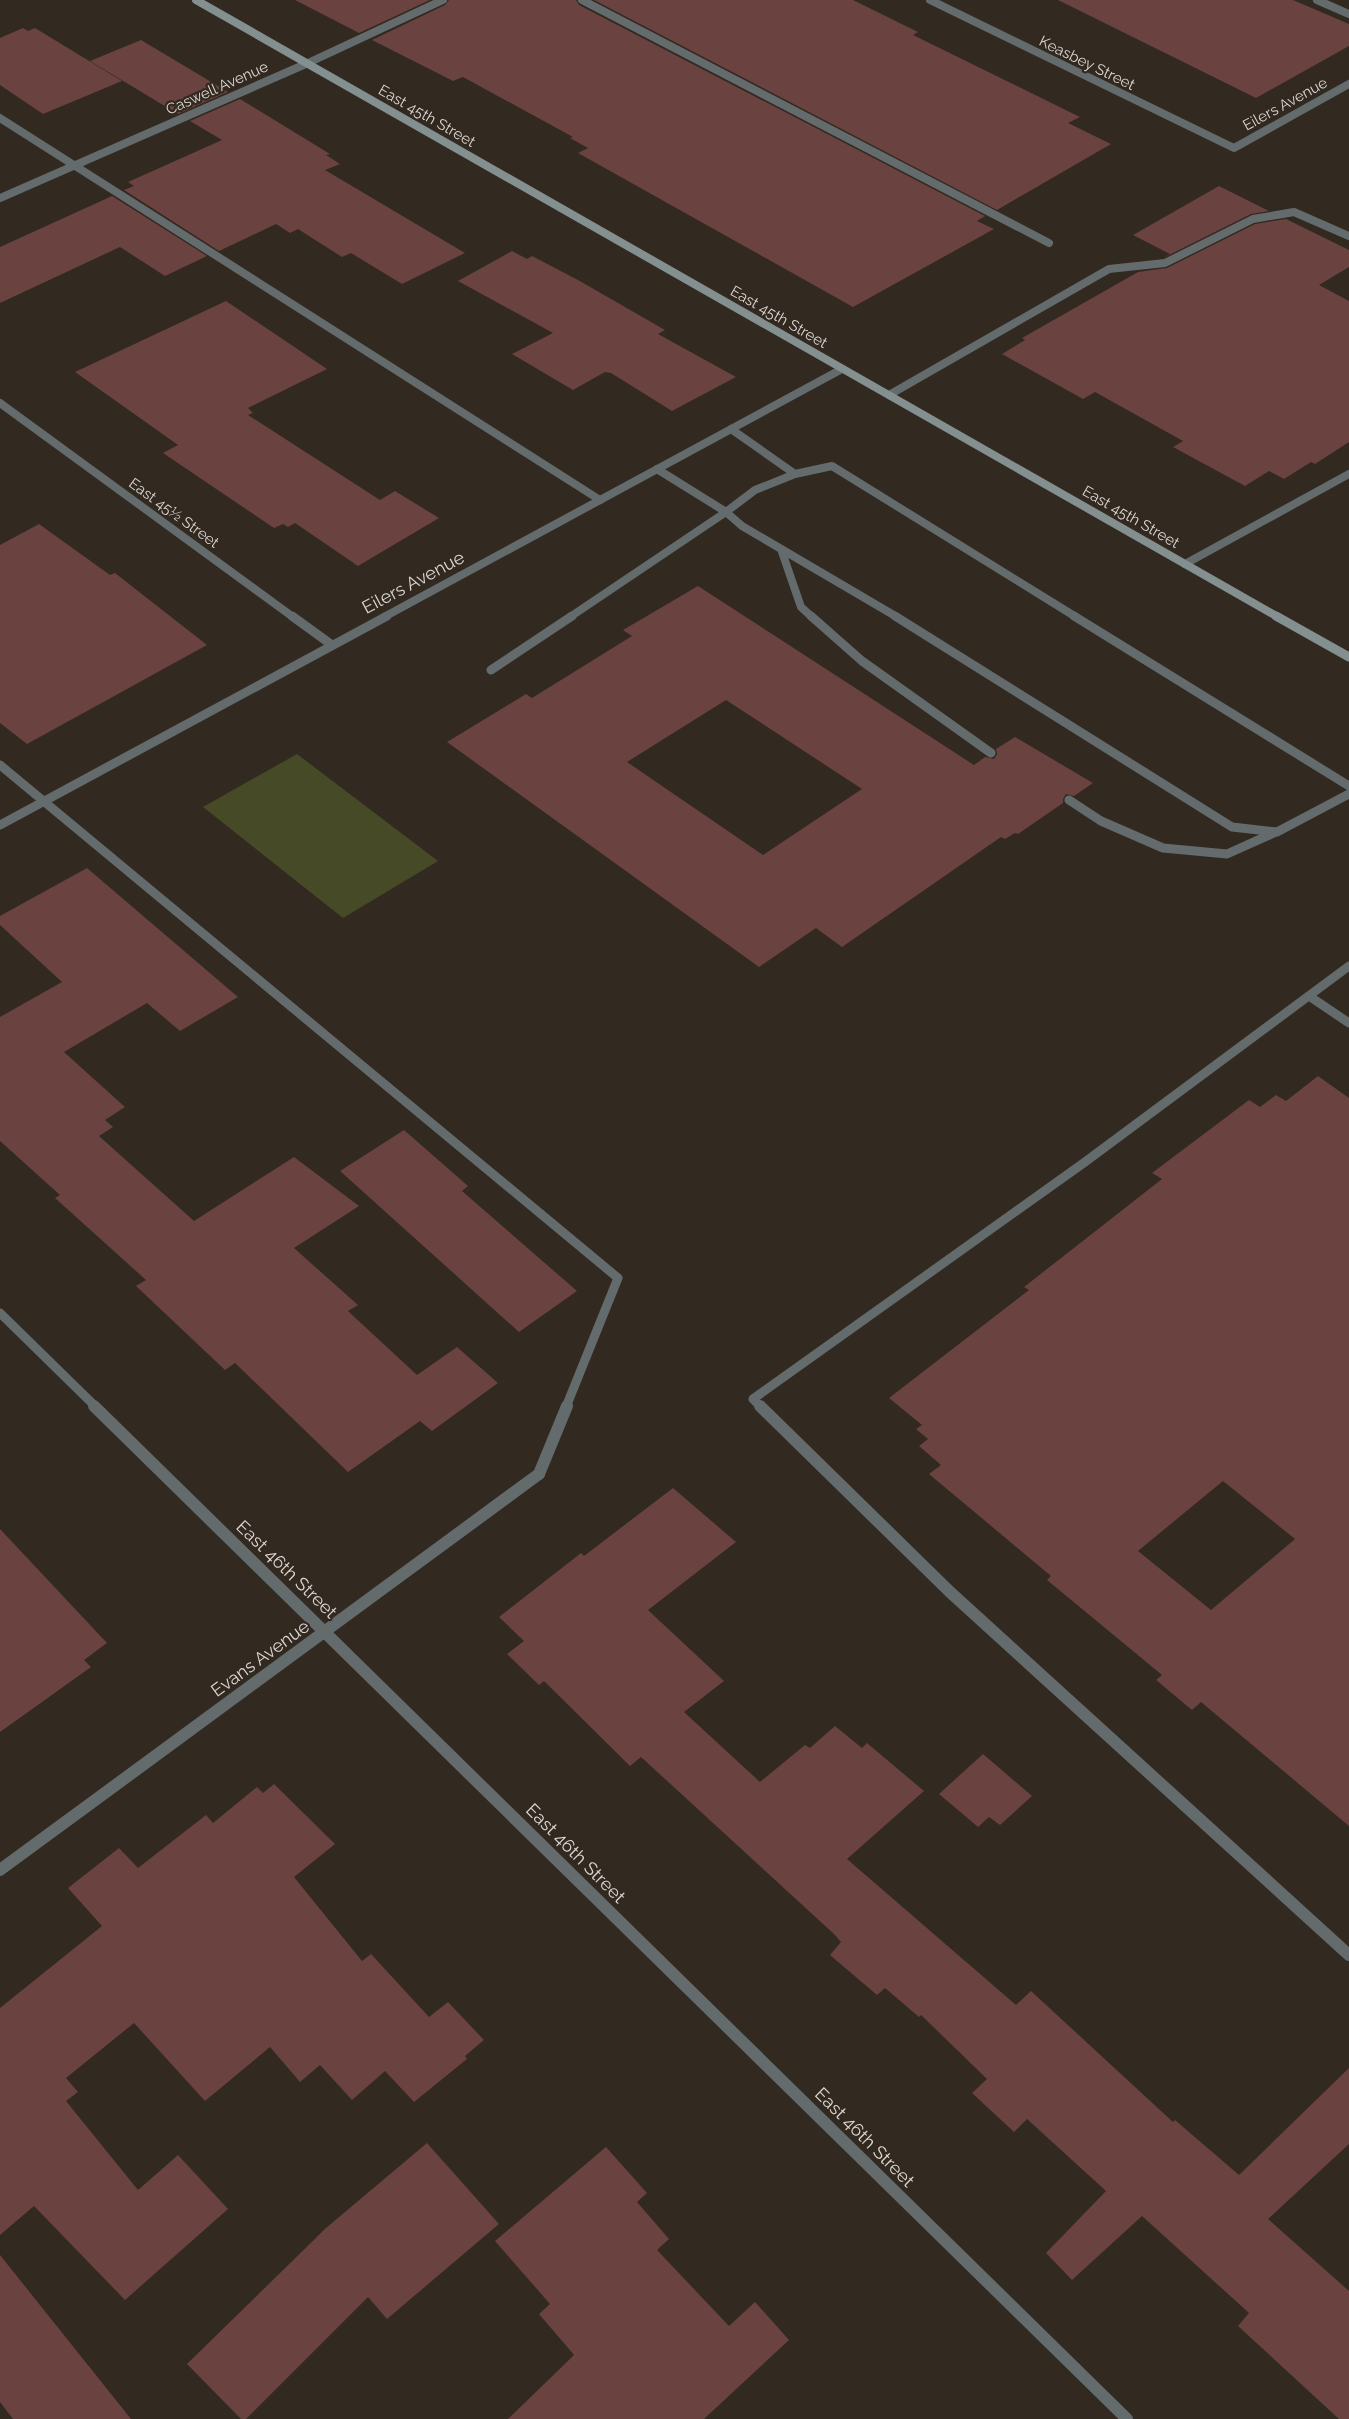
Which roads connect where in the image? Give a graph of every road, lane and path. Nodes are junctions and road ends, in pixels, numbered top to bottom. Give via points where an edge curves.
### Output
1 (196, 0) edge
2 (442, 0) edge
3 (582, 0) edge
4 (930, 0) edge
5 (1317, 0) edge
6 (1349, 14) edge
7 (308, 63) junction
8 (1349, 84) edge
9 (0, 118) edge
10 (1234, 148) joint
11 (74, 166) junction
12 (0, 198) edge
13 (1349, 236) edge
14 (1049, 242) dead end
15 (842, 369) junction
16 (888, 395) junction
17 (0, 403) edge
18 (732, 429) junction
19 (657, 469) junction
20 (796, 474) junction
21 (1349, 474) edge
22 (600, 500) junction
23 (726, 512) junction
24 (781, 549) junction
25 (1185, 564) junction
26 (332, 645) junction
27 (1349, 657) edge
28 (491, 670) dead end
29 (991, 753) dead end
30 (0, 765) edge
31 (1349, 786) edge
32 (1349, 794) edge
33 (1069, 800) dead end
34 (43, 801) junction
35 (0, 825) edge
36 (1277, 832) junction
37 (1349, 966) edge
38 (1309, 996) junction
39 (1349, 1023) edge
40 (0, 1313) edge
41 (326, 1632) junction
42 (0, 1870) edge
43 (1349, 1954) edge
44 (1127, 2419) edge

1 - 7 main road, East 45th Street
2 - 7 street, Caswell Avenue
3 - 14 street
4 - 10 street, Keasbey Street
5 - 6 street
7 - 11 street, Caswell Avenue
7 - 15 main road, East 45th Street
8 - 10 street, Eilers Avenue
9 - 11 street
11 - 12 street, Caswell Avenue
11 - 22 street
13 - 16 street via 1294,212 1253,219 1165,263 1108,269
15 - 16 main road, East 45th Street
15 - 18 street, Eilers Avenue
16 - 25 main road, East 45th Street
17 - 26 street, East 45½ Street
18 - 19 street, Eilers Avenue
18 - 20 street
19 - 22 street, Eilers Avenue
19 - 23 street
20 - 23 street via 755,490
20 - 31 street via 832,466
21 - 25 street
22 - 26 street, Eilers Avenue
23 - 24 street via 742,526
23 - 28 street
24 - 29 street via 801,607 862,661
24 - 36 street via 881,607 1232,827
25 - 27 main road, East 45th Street
26 - 34 street, Eilers Avenue
30 - 34 street
32 - 36 street
33 - 36 street via 1101,821 1163,848 1227,854
34 - 35 street, Eilers Avenue
34 - 41 street, Evans Avenue via 618,1278 539,1474
37 - 38 street
38 - 39 street
38 - 43 street via 1093,1156 753,1399 950,1592
40 - 41 street, East 46th Street
41 - 42 street, Evans Avenue
41 - 44 street, East 46th Street

